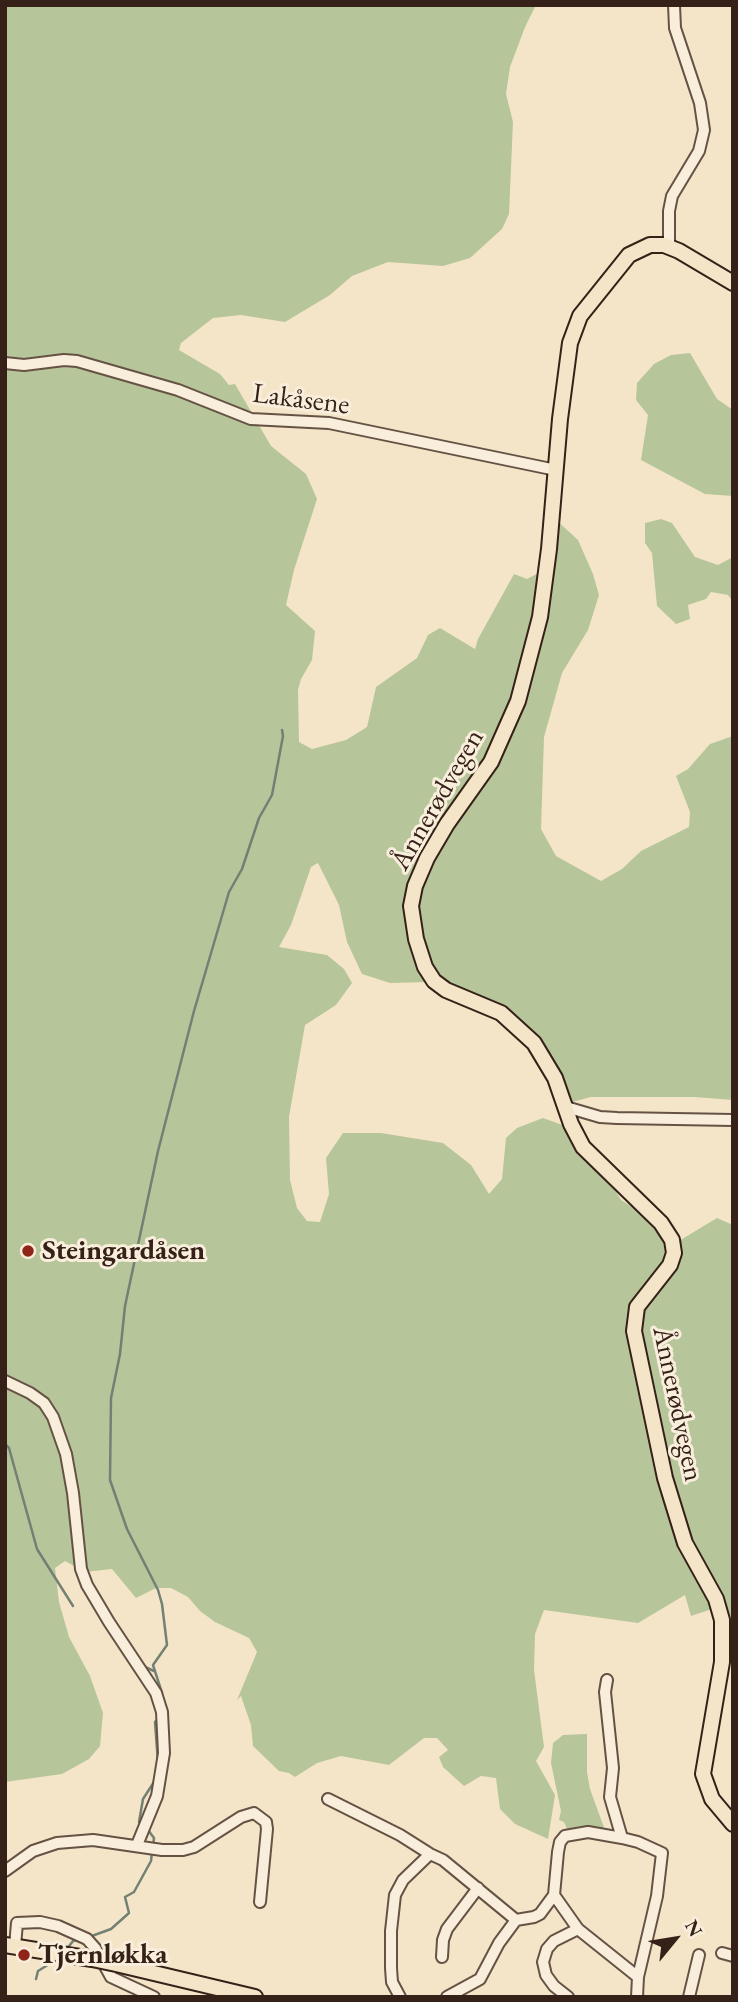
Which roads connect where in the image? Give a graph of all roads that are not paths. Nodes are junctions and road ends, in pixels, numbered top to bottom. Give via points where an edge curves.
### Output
1 (674, 5) edge
2 (669, 247) junction
3 (733, 283) edge
4 (5, 363) edge
5 (556, 470) junction
6 (566, 1107) junction
7 (733, 1120) edge
8 (5, 1381) edge
9 (607, 1680) dead end
10 (328, 1799) dead end
11 (733, 1824) edge
12 (622, 1838) junction
13 (136, 1845) junction
14 (430, 1854) junction
15 (5, 1871) edge
16 (478, 1888) junction
17 (554, 1895) junction
18 (260, 1902) dead end
19 (516, 1920) junction
20 (11, 1922) edge
21 (578, 1929) junction
22 (10, 1946) edge
23 (699, 1955) dead end
24 (442, 1957) dead end
25 (638, 1977) junction
26 (154, 1997) edge
27 (255, 1997) edge
28 (400, 1997) edge
29 (447, 1997) edge
30 (568, 1997) edge
31 (637, 1997) edge
32 (689, 1997) edge

1 - 2 street via 675,27 702,108 704,131 697,156 672,196
2 - 3 main road
2 - 5 main road, Ånnerødvegen via 650,245 629,255 580,316 570,344
4 - 5 street, Lakåsene via 77,361 178,390 251,419 329,423
5 - 6 main road, Ånnerødvegen via 540,617 517,701 491,762 427,858 411,906 416,939 434,981 501,1013 534,1043
6 - 7 street via 600,1117
6 - 11 main road, Ånnerødvegen via 583,1147 661,1223 674,1246 670,1265 637,1307 634,1331 665,1478 685,1543 716,1599 722,1620 722,1662 703,1774 712,1799
8 - 13 street via 44,1403 53,1417 66,1454 81,1569 156,1693 162,1712 164,1754 158,1796
9 - 12 street via 613,1768 610,1797
10 - 14 street
12 - 17 street via 588,1832 565,1836 558,1852
12 - 25 street via 662,1853
13 - 15 street via 93,1840 57,1843 33,1851
13 - 18 street via 183,1850 241,1817 258,1815 267,1829
14 - 16 street
14 - 28 street via 403,1880 395,1895 391,1968
16 - 19 street
16 - 24 street via 445,1935
17 - 19 street via 540,1914
17 - 21 street
19 - 29 street via 480,1979
20 - 22 street
20 - 26 street via 40,1922 75,1932 95,1948 111,1977
21 - 25 street
21 - 30 street via 554,1941 543,1962 546,1975
22 - 27 main road, bridge via 92,1959
23 - 32 street
25 - 31 street

